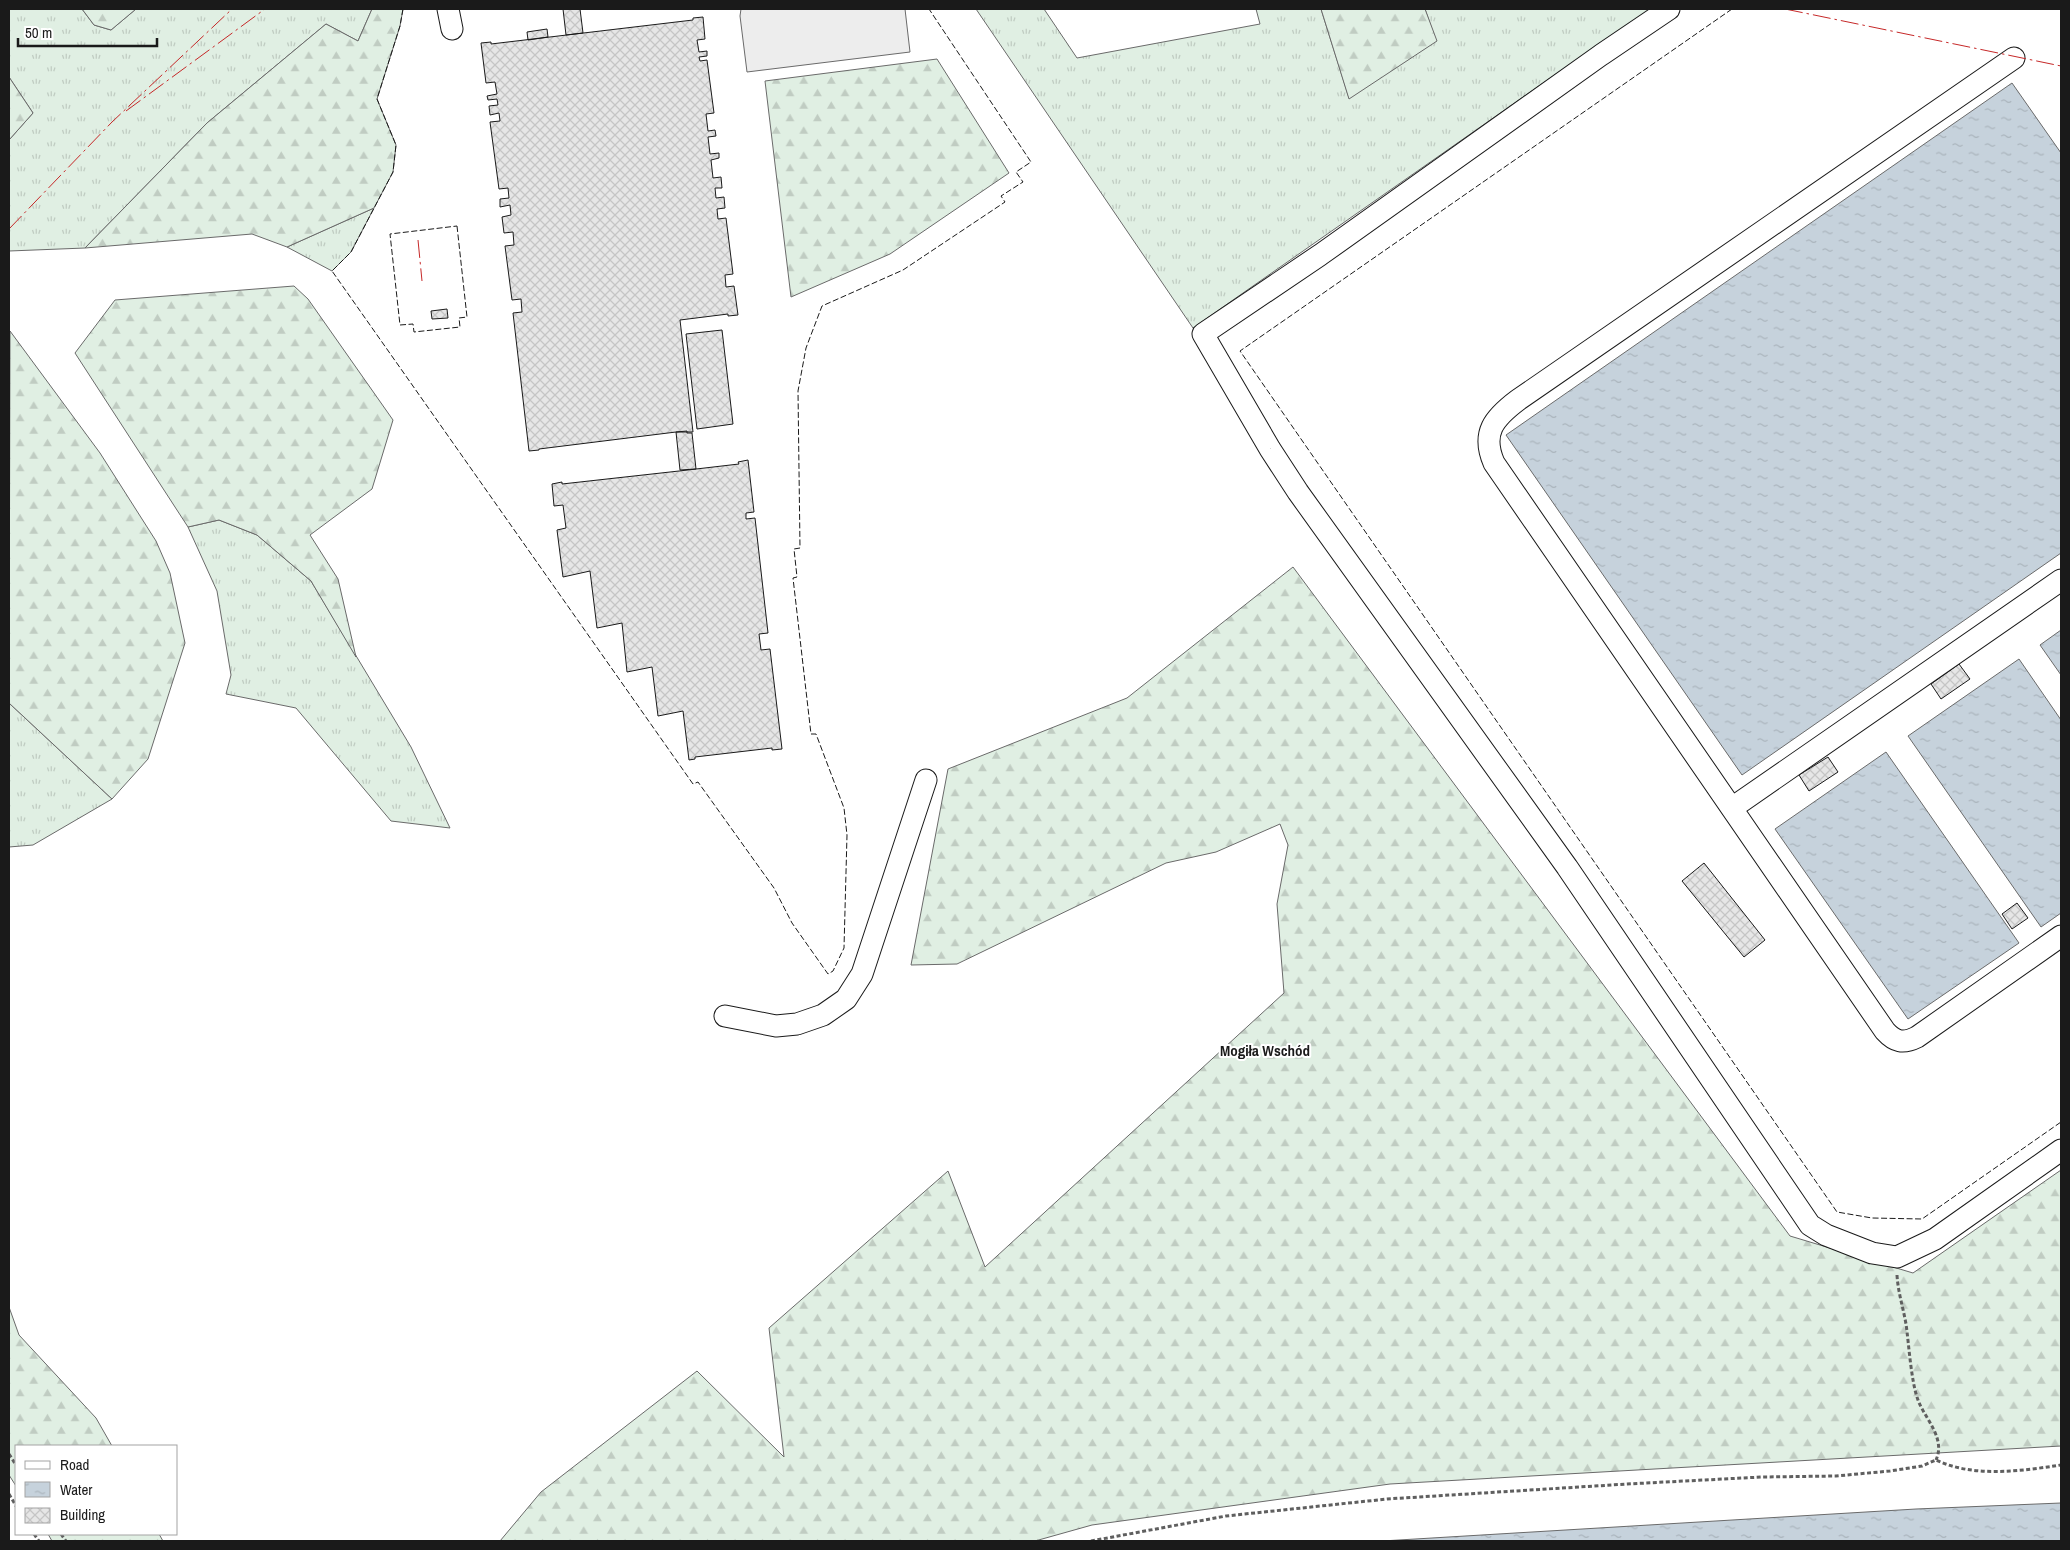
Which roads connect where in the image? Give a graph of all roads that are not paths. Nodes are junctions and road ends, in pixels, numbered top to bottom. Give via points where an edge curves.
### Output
1 (1669, 9) edge
2 (2014, 58) dead end
3 (2061, 580) edge
4 (926, 780) dead end
5 (1732, 808) junction
6 (2061, 936) edge
7 (724, 1016) dead end
8 (2061, 1150) edge

1 - 8 lane via 1203,334 1298,492 1562,859 1810,1224 1826,1235 1872,1253 1897,1257 1935,1239
2 - 5 lane via 1518,400 1495,420 1490,431 1489,452 1494,463
3 - 5 lane
4 - 7 lane via 862,974 846,999 823,1015 797,1024 776,1026
5 - 6 lane via 1885,1031 1899,1042 1917,1037

